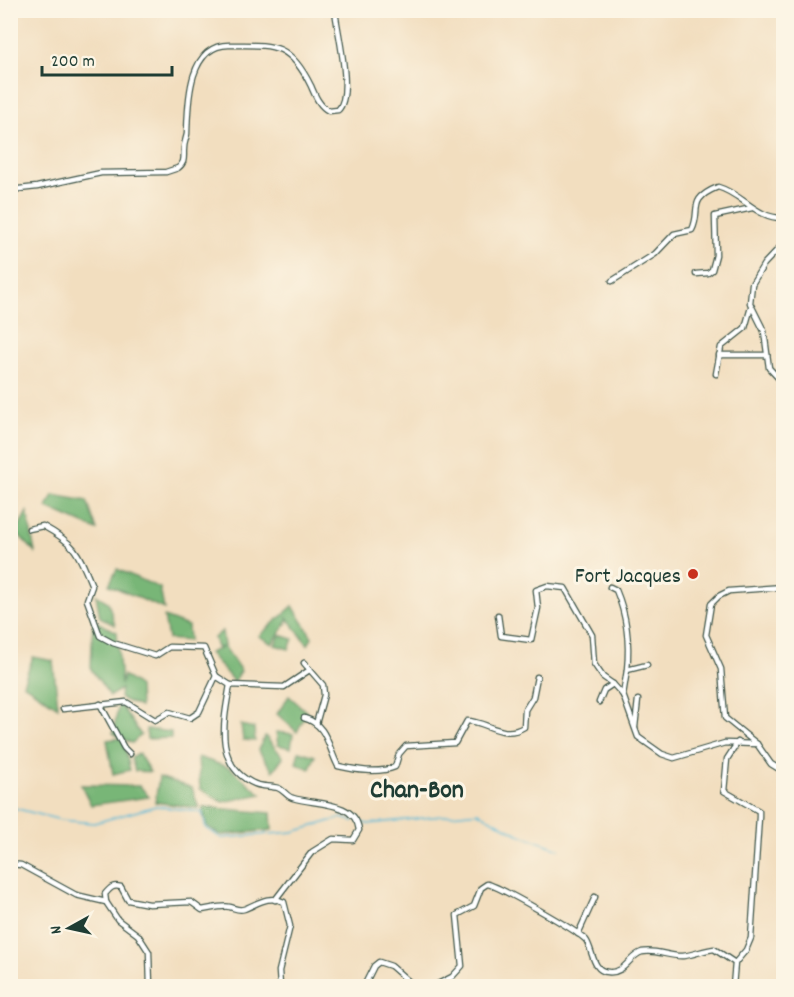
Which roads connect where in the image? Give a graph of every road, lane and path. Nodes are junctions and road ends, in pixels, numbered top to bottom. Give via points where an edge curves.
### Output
1 (335, 10) edge
2 (10, 190) edge
3 (752, 208) junction
4 (783, 218) edge
5 (783, 243) edge
6 (696, 274) dead end
7 (612, 281) dead end
8 (751, 306) junction
9 (719, 355) junction
10 (767, 355) junction
11 (716, 374) dead end
12 (783, 384) edge
13 (29, 529) dead end
14 (610, 586) dead end
15 (783, 587) edge
16 (498, 615) dead end
17 (304, 663) dead end
18 (647, 665) dead end
19 (627, 670) junction
20 (308, 671) junction
21 (216, 675) junction
22 (537, 677) dead end
23 (614, 684) junction
24 (230, 685) junction
25 (623, 695) junction
26 (638, 700) dead end
27 (599, 702) dead end
28 (100, 704) junction
29 (63, 709) dead end
30 (304, 718) dead end
31 (316, 724) junction
32 (635, 730) junction
33 (738, 742) junction
34 (757, 744) junction
35 (130, 754) dead end
36 (783, 772) edge
37 (10, 864) edge
38 (595, 897) dead end
39 (275, 900) junction
40 (106, 902) junction
41 (578, 934) junction
42 (735, 963) junction
43 (150, 987) edge
44 (280, 987) edge
45 (364, 987) edge
46 (414, 987) edge
47 (434, 987) edge
48 (733, 987) edge

1 - 2 street via 344,63 342,105 338,110 329,111 320,104 284,50 265,44 222,45 207,52 197,67 186,114 184,159 178,168 166,172 101,172
3 - 4 street
3 - 6 street via 715,216 714,264 708,273
3 - 7 street via 731,191 713,189 694,206 692,230 674,234 662,249
5 - 8 street via 752,284
8 - 9 street via 745,328 721,347
8 - 10 street via 764,331
9 - 10 street
9 - 11 street
10 - 12 street via 769,368
13 - 21 street via 43,526 79,552 92,586 87,600 100,636 155,656 169,647 204,648
14 - 19 street via 616,590 624,613
15 - 34 street via 723,593 711,604 707,626 707,642 721,669 725,718
16 - 23 street via 498,635 531,640 538,608 536,590 547,586 565,588 592,635 594,664
17 - 20 street
18 - 19 street
19 - 25 street
20 - 24 street via 284,687
20 - 31 street via 323,685
21 - 24 street
21 - 28 street via 199,712 190,718 169,712 155,720 126,702
22 - 31 street via 525,710 524,727 498,732 467,721 455,743 405,746 390,769 365,771 338,766 324,731
23 - 25 street
23 - 27 street via 604,690
24 - 39 street via 222,738 233,766 255,784 281,789 291,798 345,809 357,819 358,832 352,840 333,839 312,852
25 - 32 street
26 - 32 street
28 - 29 street
28 - 35 street
30 - 31 street
32 - 33 street via 638,737 674,758
33 - 34 street
33 - 42 street via 727,759 724,791 759,812 759,817 752,938
34 - 36 street via 771,764
37 - 40 street via 21,865 76,895
38 - 41 street
39 - 40 street via 256,901 244,909 229,906 202,910 191,902 149,904 128,900 122,887 116,885 105,894
39 - 44 street via 284,902 290,926 279,971
40 - 43 street via 149,952
41 - 42 street via 587,942 596,965 608,972 629,965 642,952 653,951 686,956 714,949
41 - 47 street via 487,884 481,888 474,906 457,915 462,966
42 - 48 street
45 - 46 street via 380,962 391,966

